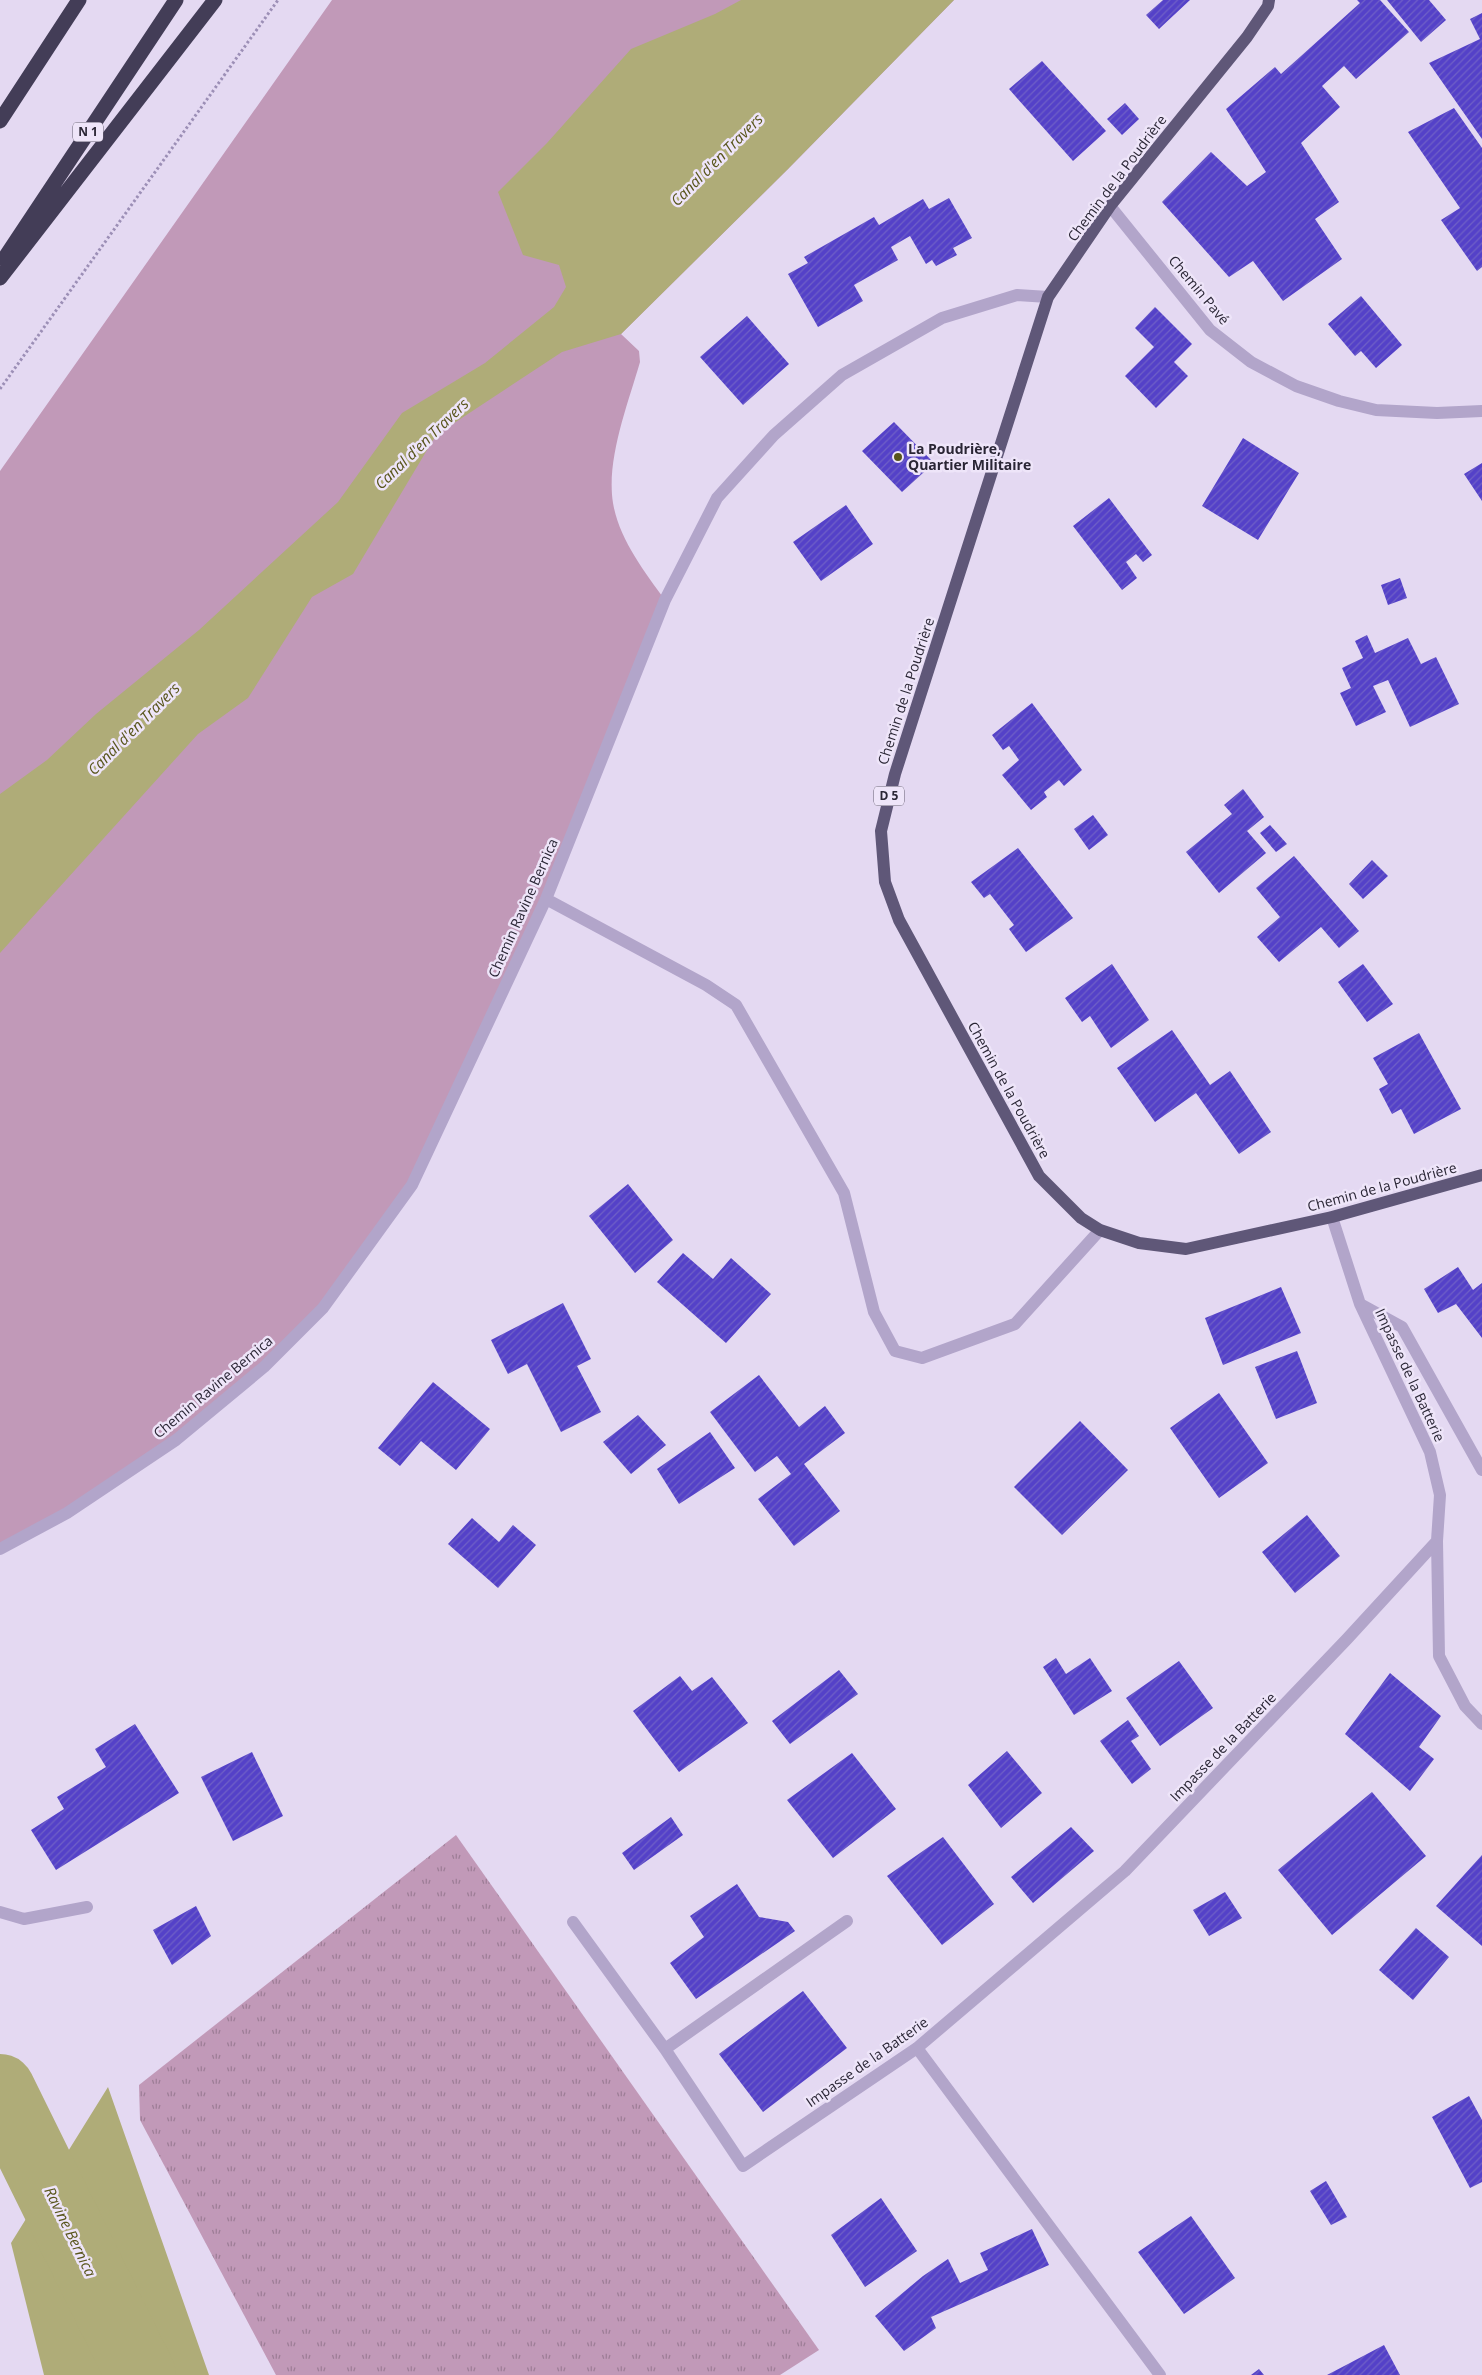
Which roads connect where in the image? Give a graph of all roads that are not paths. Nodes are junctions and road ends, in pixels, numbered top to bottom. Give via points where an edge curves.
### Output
1 (79, 0) edge
2 (176, 0) edge
3 (215, 0) edge
4 (1269, 0) edge
5 (0, 121) edge
6 (1110, 206) junction
7 (0, 264) edge
8 (0, 278) edge
9 (1048, 297) junction
10 (1482, 411) edge
11 (546, 899) junction
12 (1482, 1175) edge
13 (1332, 1217) junction
14 (1100, 1230) junction
15 (1360, 1304) junction
16 (1482, 1470) edge
17 (1437, 1541) junction
18 (0, 1549) edge
19 (1482, 1724) edge
20 (87, 1907) dead end
21 (0, 1912) edge
22 (847, 1921) dead end
23 (573, 1922) dead end
24 (918, 2048) junction
25 (665, 2049) junction
26 (1160, 2375) edge

1 - 5 highway
2 - 7 highway, N 1
3 - 8 highway
4 - 6 main road, Chemin de la Poudrière / D 5 via 1247,38
6 - 9 main road, Chemin de la Poudrière / D 5
6 - 10 street, Chemin Pavé via 1210,330 1251,362 1296,386 1376,410
9 - 11 street, Chemin Ravine Bernica via 1017,295 942,318 842,375 774,436 717,498 665,600
9 - 14 main road, Chemin de la Poudrière / D 5 via 895,774 881,830 885,882 899,920 1010,1126 1039,1176 1081,1218
11 - 14 street via 706,984 736,1005 844,1193 874,1312 895,1351 922,1358 1014,1324
11 - 18 street, Chemin Ravine Bernica via 412,1185 323,1308 264,1367 176,1440 67,1513
12 - 13 main road, Chemin de la Poudrière / D 5
13 - 14 main road, Chemin de la Poudrière / D 5 via 1186,1249 1139,1243
13 - 15 street, Impasse de la Batterie
15 - 16 street via 1402,1327
15 - 17 street, Impasse de la Batterie via 1430,1452 1440,1495
17 - 19 street via 1439,1656 1465,1706
17 - 24 street, Impasse de la Batterie via 1125,1871
20 - 21 street via 24,1919
22 - 25 street
23 - 25 street
24 - 25 street, Impasse de la Batterie via 742,2166
24 - 26 street

